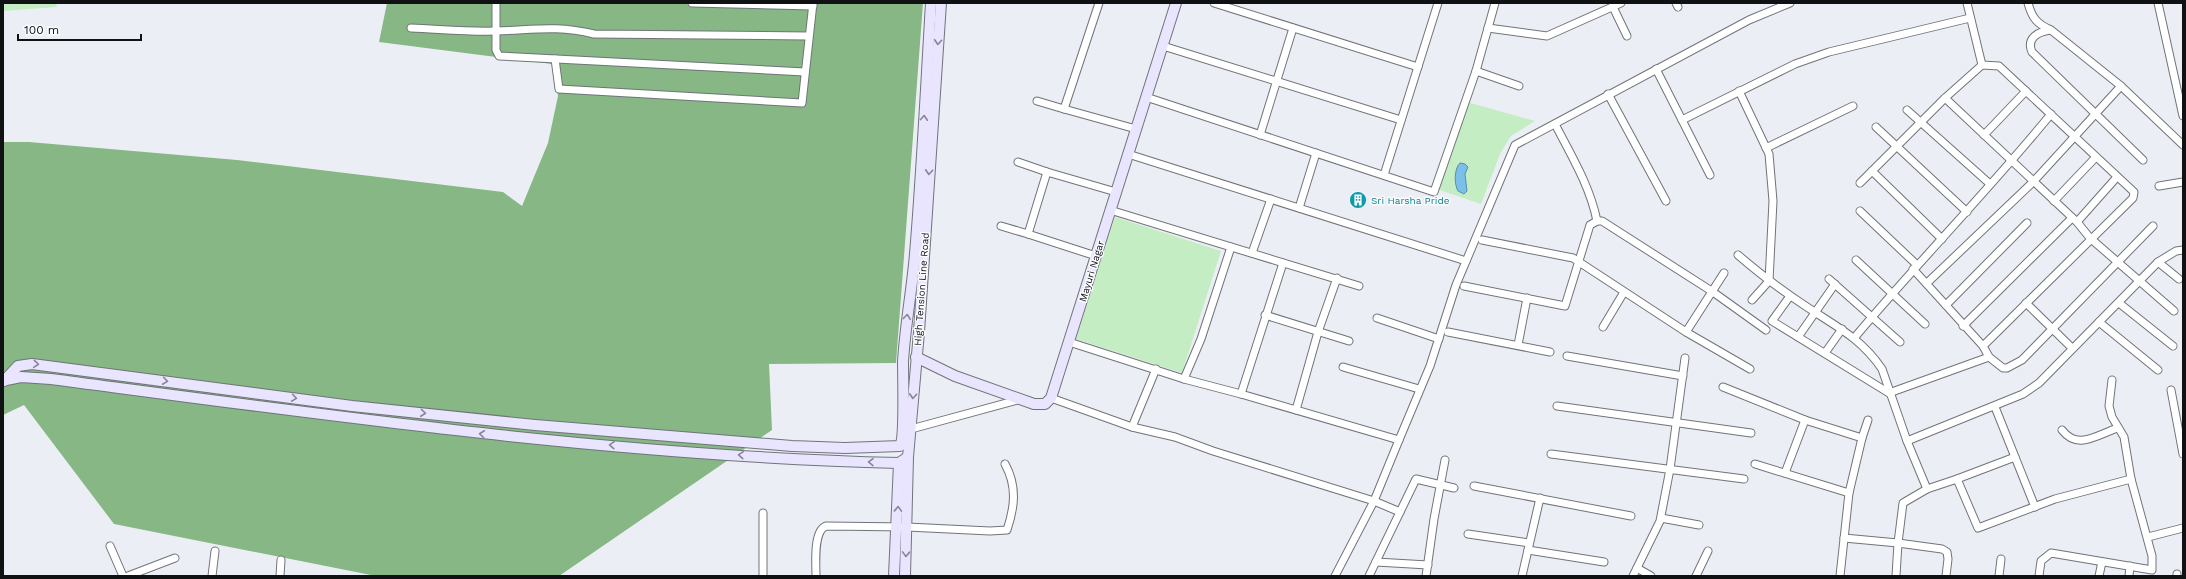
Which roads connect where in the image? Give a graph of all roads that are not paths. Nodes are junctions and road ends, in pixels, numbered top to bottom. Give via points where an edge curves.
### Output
1 (496, 3) edge
2 (692, 3) edge
3 (931, 3) edge
4 (941, 3) edge
5 (1099, 3) edge
6 (1214, 3) edge
7 (1438, 3) edge
8 (1495, 3) edge
9 (1621, 3) edge
10 (1790, 3) edge
11 (1967, 3) edge
12 (2028, 3) edge
13 (2158, 3) edge
14 (1174, 4) edge
15 (813, 5) edge
16 (1613, 7) junction
17 (1970, 18) junction
18 (411, 28) dead end
19 (1293, 28) junction
20 (1488, 28) junction
21 (2050, 30) junction
22 (496, 31) junction
23 (808, 36) junction
24 (1627, 36) dead end
25 (1163, 46) junction
26 (555, 59) junction
27 (1982, 65) junction
28 (1418, 67) junction
29 (1656, 69) junction
30 (1476, 71) junction
31 (805, 72) junction
32 (1277, 81) junction
33 (1519, 86) dead end
34 (2121, 86) junction
35 (2026, 90) junction
36 (1739, 91) junction
37 (1608, 94) junction
38 (1146, 97) junction
39 (1945, 98) junction
40 (1037, 102) dead end
41 (1853, 106) dead end
42 (1064, 109) junction
43 (1907, 110) dead end
44 (2051, 114) junction
45 (2095, 114) junction
46 (2183, 116) edge
47 (1401, 120) junction
48 (1682, 120) junction
49 (1920, 123) junction
50 (1554, 124) junction
51 (1876, 127) dead end
52 (1136, 129) junction
53 (1260, 135) junction
54 (1984, 135) junction
55 (2076, 137) junction
56 (926, 139) junction
57 (2183, 145) edge
58 (1896, 146) junction
59 (1766, 148) junction
60 (1316, 153) junction
61 (1128, 154) junction
62 (2096, 157) junction
63 (2143, 160) dead end
64 (1018, 162) dead end
65 (2012, 162) junction
66 (1872, 171) junction
67 (1048, 172) junction
68 (1710, 174) dead end
69 (1384, 175) junction
70 (2117, 177) junction
71 (2033, 182) junction
72 (2183, 182) edge
73 (1860, 183) dead end
74 (1990, 184) junction
75 (2159, 186) dead end
76 (1116, 192) junction
77 (1271, 199) junction
78 (1666, 201) dead end
79 (2054, 201) junction
80 (1299, 208) junction
81 (1110, 210) junction
82 (1860, 211) dead end
83 (1967, 212) junction
84 (2074, 220) junction
85 (1597, 221) junction
86 (2027, 223) dead end
87 (1001, 226) dead end
88 (2152, 226) dead end
89 (1028, 234) junction
90 (2090, 238) junction
91 (1942, 239) junction
92 (1482, 240) dead end
93 (1231, 246) junction
94 (2183, 250) edge
95 (1252, 253) junction
96 (1738, 255) dead end
97 (1096, 256) junction
98 (1856, 260) dead end
99 (1466, 262) junction
100 (1579, 262) junction
101 (2118, 262) junction
102 (2158, 262) junction
103 (1282, 263) junction
104 (1915, 267) junction
105 (1724, 273) dead end
106 (1337, 278) junction
107 (2179, 279) dead end
108 (1768, 281) junction
109 (2138, 282) junction
110 (1927, 283) junction
111 (1359, 286) dead end
112 (1464, 286) dead end
113 (1624, 292) junction
114 (1713, 292) junction
115 (1892, 294) junction
116 (1790, 296) junction
117 (1527, 298) junction
118 (1752, 300) dead end
119 (2026, 303) junction
120 (2119, 303) junction
121 (1946, 305) junction
122 (2174, 311) dead end
123 (1814, 312) junction
124 (1265, 315) junction
125 (1873, 316) junction
126 (1377, 318) dead end
127 (2099, 322) junction
128 (1925, 324) dead end
129 (1963, 326) junction
130 (1603, 327) dead end
131 (1842, 329) junction
132 (2052, 329) junction
133 (1766, 330) dead end
134 (1318, 332) junction
135 (1448, 332) dead end
136 (1686, 332) junction
137 (1798, 337) junction
138 (1855, 337) junction
139 (1439, 339) junction
140 (1349, 341) dead end
141 (1069, 342) junction
142 (1900, 342) dead end
143 (1518, 346) junction
144 (1983, 346) junction
145 (2173, 346) dead end
146 (2072, 348) junction
147 (1550, 352) dead end
148 (1825, 354) junction
149 (1567, 356) dead end
150 (916, 357) junction
151 (1989, 357) junction
152 (1686, 358) dead end
153 (1343, 367) dead end
154 (1156, 369) junction
155 (1750, 369) dead end
156 (2158, 370) dead end
157 (1683, 376) junction
158 (1184, 380) junction
159 (2112, 380) dead end
160 (3, 381) edge
161 (1723, 387) dead end
162 (1419, 389) junction
163 (2170, 390) dead end
164 (1889, 392) junction
165 (1241, 394) junction
166 (1051, 398) junction
167 (1022, 399) junction
168 (1557, 406) dead end
169 (1995, 407) junction
170 (1296, 410) junction
171 (1805, 420) junction
172 (1868, 420) dead end
173 (1677, 422) junction
174 (535, 425) junction
175 (1132, 427) junction
176 (2118, 428) junction
177 (911, 429) junction
178 (2062, 430) dead end
179 (1751, 433) dead end
180 (1862, 438) junction
181 (534, 439) junction
182 (1399, 440) junction
183 (1907, 441) junction
184 (1550, 454) dead end
185 (2183, 454) edge
186 (908, 457) junction
187 (2015, 457) junction
188 (1445, 460) dead end
189 (899, 463) junction
190 (1005, 464) dead end
191 (1755, 464) dead end
192 (1670, 469) junction
193 (1785, 473) junction
194 (1744, 479) dead end
195 (1956, 479) junction
196 (2131, 479) junction
197 (1439, 484) junction
198 (1474, 486) dead end
199 (1454, 488) dead end
200 (1927, 488) junction
201 (1849, 493) junction
202 (1540, 498) junction
203 (1374, 501) junction
204 (2035, 507) junction
205 (1400, 512) junction
206 (763, 513) dead end
207 (1631, 516) dead end
208 (1661, 518) junction
209 (1699, 525) dead end
210 (902, 527) junction
211 (2183, 528) edge
212 (1468, 534) dead end
213 (2148, 537) junction
214 (1844, 538) junction
215 (1898, 543) junction
216 (110, 546) dead end
217 (1529, 546) junction
218 (215, 551) dead end
219 (1708, 551) dead end
220 (175, 558) dead end
221 (281, 560) dead end
222 (2001, 560) dead end
223 (1376, 562) junction
224 (1604, 562) dead end
225 (2102, 562) junction
226 (1428, 565) junction
227 (2130, 566) junction
228 (1637, 568) junction
229 (123, 576) edge
230 (128, 576) edge
231 (212, 576) edge
232 (280, 576) edge
233 (763, 576) edge
234 (816, 576) edge
235 (894, 576) edge
236 (905, 576) edge
237 (1335, 576) edge
238 (1369, 576) edge
239 (1426, 576) edge
240 (1522, 576) edge
241 (1633, 576) edge
242 (1651, 576) edge
243 (1696, 576) edge
244 (1840, 576) edge
245 (1896, 576) edge
246 (1946, 576) edge
247 (1999, 576) edge
248 (2039, 576) edge
249 (2099, 576) edge
250 (2129, 576) edge

1 - 22 street
2 - 15 street
56 -> 3 main road, High Tension Line Road
4 -> 56 main road, High Tension Line Road
5 - 42 street
6 - 19 street
7 - 28 street
8 - 20 street
9 - 16 street
10 - 29 street via 1749,20
11 - 17 street
12 - 21 street via 2038,25
13 - 46 street
14 - 25 main road, Mayuri Nagar
15 - 23 street
16 - 20 street via 1547,36
16 - 24 street
17 - 27 street
17 - 36 street via 1829,52 1795,64
18 - 22 street
19 - 28 street
19 - 32 street
20 - 30 street
21 - 34 street
21 - 45 street via 2031,39 2032,52
22 - 23 street via 572,28 594,34
22 - 26 street via 496,50 499,56
23 - 31 street
25 - 32 street
25 - 38 main road, Mayuri Nagar
26 - 31 street
26 - 31 street via 559,89 802,103
27 - 35 street via 1999,66
27 - 39 street
28 - 47 street
29 - 37 street
29 - 48 street
30 - 33 street
30 - 69 street via 1434,192
32 - 47 street
32 - 53 street
34 - 45 street
34 - 57 street
35 - 44 street
35 - 54 street
36 - 48 street
36 - 59 street
37 - 50 street
37 - 78 street
38 - 52 main road, Mayuri Nagar
38 - 53 street
39 - 49 street
39 - 54 street
40 - 42 street
41 - 59 street
42 - 52 street
43 - 49 street
44 - 55 street
44 - 65 street
45 - 55 street
45 - 63 street
47 - 69 street
48 - 68 street
49 - 58 street
49 - 74 street
50 - 85 street via 1593,202
50 - 99 street via 1515,145
51 - 58 street
52 - 61 main road, Mayuri Nagar
53 - 60 street
54 - 65 street
55 - 62 street
55 - 71 street
56 -> 150 main road, High Tension Line Road
174 -> 56 main road, High Tension Line Road via 792,446 896,447 902,442 904,356
58 - 66 street
58 - 83 street
59 - 108 street via 1769,154 1773,201
60 - 69 street
60 - 80 street
61 - 76 main road, Mayuri Nagar
61 - 77 street
62 - 70 street
62 - 79 street
64 - 67 street
65 - 71 street
65 - 74 street
66 - 73 street
66 - 91 street
67 - 76 street
67 - 89 street
70 - 84 street
70 - 90 street via 2134,192 2133,198
71 - 79 street
71 - 110 street
72 - 75 street
74 - 83 street
76 - 81 main road, Mayuri Nagar
77 - 80 street
77 - 95 street
79 - 84 street
80 - 99 street
81 - 93 street
81 - 97 main road, Mayuri Nagar
82 - 104 street
83 - 91 street
84 - 90 street
84 - 129 street
85 - 100 street via 1590,225
85 - 114 street
86 - 121 street
87 - 89 street
88 - 101 street
89 - 97 street
90 - 101 street
90 - 119 street
91 - 104 street
92 - 100 street via 1563,256
93 - 95 street
93 - 158 street via 1201,339
94 - 102 street via 2176,251
95 - 103 street
96 - 108 street
97 - 141 main road, Mayuri Nagar
98 - 115 street
99 - 139 street
100 - 113 street
100 - 117 street via 1565,306
101 - 109 street
101 - 132 street
102 - 107 street
102 - 109 street
103 - 106 street
103 - 124 street
104 - 110 street
104 - 115 street
105 - 114 street
106 - 111 street
106 - 134 street
108 - 116 street
108 - 118 street
109 - 120 street
109 - 122 street
110 - 121 street
112 - 117 street
113 - 130 street
113 - 136 street
114 - 133 street
114 - 136 street
115 - 125 street
115 - 128 street
116 - 123 street
116 - 137 street via 1772,321
117 - 143 street
119 - 132 street
119 - 144 street
120 - 127 street
120 - 145 street
121 - 129 street
123 - 125 street via 1832,282
123 - 131 street
123 - 137 street
124 - 134 street
124 - 165 street
125 - 138 street
125 - 142 street
126 - 139 street
127 - 146 street
127 - 156 street
129 - 144 street
131 - 138 street
131 - 148 street
132 - 146 street
132 - 151 street via 2012,367 2003,368
134 - 140 street
134 - 170 street
135 - 143 street
136 - 155 street
137 - 148 street
138 - 164 street via 1882,369
139 - 162 street
141 - 154 street
141 - 166 main road, Mayuri Nagar
143 - 147 street
144 - 151 street
146 - 169 street via 2039,383 2024,394
148 - 164 street
149 - 157 street
150 - 167 main road via 955,376
150 -> 177 main road, High Tension Line Road
151 - 164 street
152 - 157 street
153 - 162 street
154 - 158 street
154 - 175 street
157 - 173 street
158 - 165 street
159 - 176 street via 2109,406
160 -> 174 main road, High Tension Line Road via 18,366 32,364 359,406
181 -> 160 main road via 51,379 21,377
161 - 171 street
162 - 182 street
163 - 185 street
164 - 183 street
165 - 170 street
166 - 167 main road via 1040,405
166 - 175 street
167 - 177 street
168 - 173 street
169 - 183 street
169 - 187 street
170 - 182 street
171 - 180 street
171 - 193 street
172 - 180 street
173 - 179 street
173 - 192 street
174 - 181 main road
175 - 203 street via 1175,437
176 - 178 street via 2091,439 2075,441
176 - 196 street via 2124,437
177 - 186 main road, High Tension Line Road
180 - 201 street
189 -> 181 main road via 768,457
182 - 203 street
183 - 200 street
184 - 192 street
186 - 189 main road
186 - 210 main road, High Tension Line Road
187 - 195 street
187 - 204 street
188 - 197 street
210 -> 189 main road
190 - 210 street via 1012,477 1014,492 1007,530 990,532
191 - 193 street
192 - 194 street
192 - 208 street
193 - 201 street
195 - 200 street
195 - 204 street via 1978,528
196 - 204 street via 2055,499
196 - 213 street
197 - 199 street
197 - 205 street via 1416,479
197 - 226 street
198 - 202 street
200 - 215 street via 1903,503
201 - 214 street
202 - 207 street
202 - 217 street
203 - 205 street
203 - 237 street
205 - 223 street
206 - 233 street
208 - 209 street
208 - 228 street
210 - 234 street via 824,527 818,535
210 - 235 main road
210 -> 236 main road, High Tension Line Road
211 - 213 street
212 - 217 street
213 - 227 street via 2152,570
214 - 215 street
214 - 244 street
215 - 245 street
215 - 246 street via 1942,549 1948,558
216 - 229 street
217 - 224 street
217 - 240 street
218 - 231 street
219 - 243 street
220 - 230 street
221 - 232 street
222 - 247 street
223 - 226 street
223 - 238 street
225 - 227 street
225 - 248 street via 2051,553 2041,561
225 - 249 street
226 - 239 street
227 - 250 street
228 - 241 street
228 - 242 street

